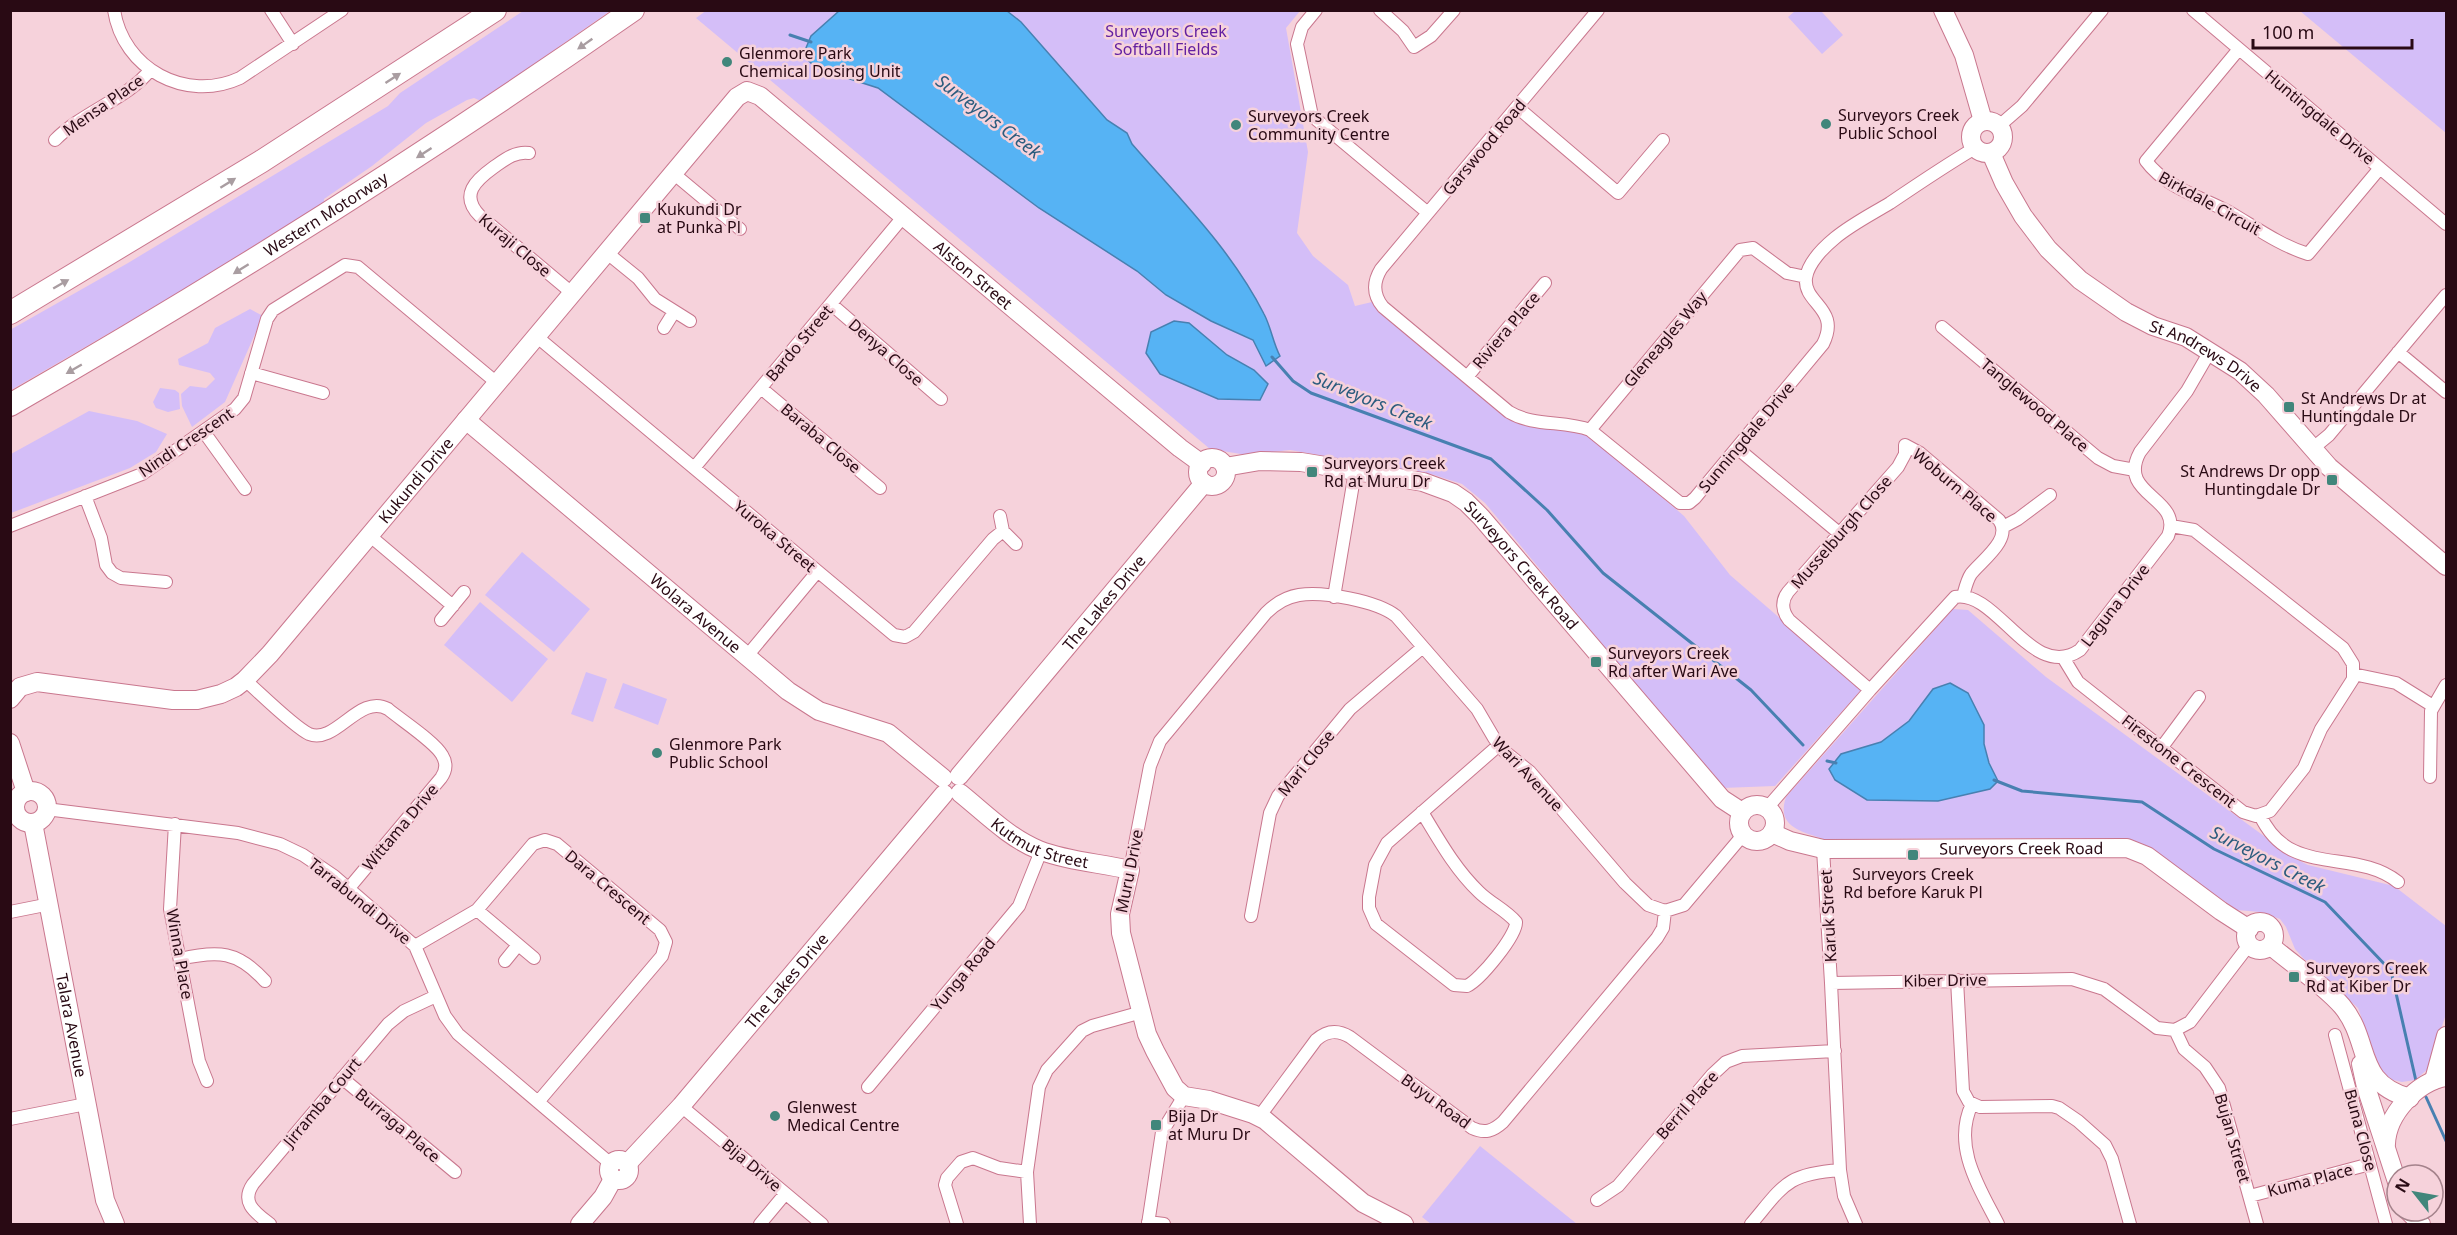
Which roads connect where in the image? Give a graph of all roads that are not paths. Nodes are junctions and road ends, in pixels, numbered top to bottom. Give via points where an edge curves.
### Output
1 (114, 10) edge
2 (271, 10) edge
3 (342, 10) edge
4 (495, 10) edge
5 (633, 10) edge
6 (1316, 10) edge
7 (1380, 10) edge
8 (1454, 10) edge
9 (1598, 10) edge
10 (1943, 10) edge
11 (2102, 10) edge
12 (2193, 10) edge
13 (293, 44) junction
14 (2239, 49) junction
15 (150, 70) junction
16 (744, 92) joint
17 (1517, 107) junction
18 (1991, 124) junction
19 (55, 140) dead end
20 (1663, 140) dead end
21 (1983, 150) junction
22 (529, 153) dead end
23 (2380, 168) junction
24 (673, 173) junction
25 (1428, 213) junction
26 (903, 217) junction
27 (2446, 224) edge
28 (740, 229) dead end
29 (606, 252) junction
30 (1806, 277) junction
31 (1545, 283) dead end
32 (1375, 286) joint
33 (572, 293) junction
34 (2446, 295) edge
35 (831, 303) junction
36 (674, 312) junction
37 (10, 313) edge
38 (690, 321) dead end
39 (1942, 327) dead end
40 (664, 328) dead end
41 (536, 336) junction
42 (2398, 352) junction
43 (2209, 353) junction
44 (251, 373) junction
45 (1467, 377) junction
46 (496, 384) junction
47 (761, 388) junction
48 (2446, 392) edge
49 (323, 393) dead end
50 (941, 399) dead end
51 (10, 405) edge
52 (466, 420) junction
53 (1590, 430) junction
54 (204, 432) junction
55 (1905, 445) joint
56 (1737, 448) junction
57 (2312, 449) junction
58 (1202, 464) junction
59 (1225, 467) junction
60 (694, 468) junction
61 (2135, 470) junction
62 (1355, 472) junction
63 (1204, 483) junction
64 (880, 488) dead end
65 (245, 489) dead end
66 (2050, 495) dead end
67 (85, 496) junction
68 (1000, 516) dead end
69 (10, 526) edge
70 (2171, 526) junction
71 (2003, 527) junction
72 (1003, 531) junction
73 (1839, 533) junction
74 (369, 535) junction
75 (1016, 544) dead end
76 (2443, 559) edge
77 (817, 572) junction
78 (166, 582) dead end
79 (464, 592) dead end
80 (1963, 596) junction
81 (1334, 597) junction
82 (453, 606) junction
83 (441, 620) dead end
84 (1423, 646) junction
85 (747, 656) junction
86 (2064, 659) junction
87 (2353, 674) junction
88 (245, 680) junction
89 (2446, 685) edge
90 (13, 690) edge
91 (1870, 690) junction
92 (2199, 697) dead end
93 (2433, 706) junction
94 (10, 743) edge
95 (1499, 745) junction
96 (2162, 747) junction
97 (2430, 777) dead end
98 (951, 785) junction
99 (17, 802) edge
100 (1767, 808) junction
101 (46, 809) junction
102 (1422, 812) junction
103 (1742, 812) junction
104 (2260, 815) junction
105 (33, 823) junction
106 (175, 824) junction
107 (1772, 833) junction
108 (1743, 835) junction
109 (1823, 849) junction
110 (1041, 850) junction
111 (1130, 870) junction
112 (2398, 882) dead end
113 (349, 888) junction
114 (50, 904) junction
115 (477, 910) junction
116 (1665, 911) junction
117 (10, 912) edge
118 (1251, 916) dead end
119 (2249, 937) junction
120 (518, 945) junction
121 (415, 946) junction
122 (2271, 946) junction
123 (534, 958) dead end
124 (180, 959) junction
125 (505, 961) dead end
126 (1958, 980) junction
127 (265, 981) dead end
128 (1831, 983) junction
129 (436, 996) junction
130 (1142, 1011) junction
131 (2175, 1030) junction
132 (2355, 1030) junction
133 (2335, 1035) dead end
134 (2446, 1036) edge
135 (1835, 1051) junction
136 (342, 1078) junction
137 (2440, 1078) edge
138 (207, 1081) dead end
139 (868, 1087) dead end
140 (1184, 1096) junction
141 (2410, 1098) junction
142 (538, 1102) junction
143 (86, 1104) junction
144 (1972, 1104) junction
145 (681, 1106) junction
146 (1259, 1117) junction
147 (10, 1119) edge
148 (2386, 1149) junction
149 (2391, 1163) edge
150 (2370, 1164) junction
151 (617, 1169) junction
152 (1840, 1170) junction
153 (455, 1172) dead end
154 (1027, 1172) junction
155 (785, 1194) junction
156 (2250, 1196) junction
157 (1597, 1200) dead end
158 (1148, 1223) edge
159 (115, 1224) edge
160 (270, 1224) edge
161 (580, 1224) edge
162 (760, 1224) edge
163 (822, 1224) edge
164 (957, 1224) edge
165 (1030, 1224) edge
166 (1164, 1224) edge
167 (1404, 1224) edge
168 (1751, 1224) edge
169 (1856, 1224) edge
170 (1998, 1224) edge
171 (2130, 1224) edge
172 (2257, 1224) edge
173 (2386, 1224) edge

1 - 15 street via 125,44
2 - 13 street
3 - 13 street
37 -> 4 highway via 262,162
5 -> 51 highway, Western Motorway via 353,199
6 - 25 street via 1300,31 1297,44 1312,116
7 - 8 street via 1414,47 1435,33
9 - 17 street, Garswood Road
10 - 18 street
11 - 18 street via 2022,105
12 - 14 street, Huntingdale Drive
13 - 15 street via 235,81 212,86 172,82
14 - 23 street, Huntingdale Drive
14 - 23 street, Birkdale Circuit via 2146,161 2154,172 2308,254
15 - 19 street, Mensa Place via 139,82 71,125
16 - 24 street, Kukundi Drive
16 - 26 street, Alston Street via 760,96
17 - 20 street via 1618,193
17 - 25 street, Garswood Road
18 - 21 street via 1975,126 1971,135
18 - 21 street via 2003,134 2002,144
21 - 30 street via 1836,237 1810,266
21 - 43 street, St Andrews Drive via 2023,216 2048,249 2080,280 2126,312 2186,337
22 - 33 street, Kuraji Close via 511,156 480,177 472,189 471,202 480,216
23 - 27 street, Huntingdale Drive
24 - 28 street
24 - 29 street, Kukundi Drive
25 - 32 street, Garswood Road via 1382,269
26 - 35 street, Bardo Street
26 - 58 street, Alston Street
29 - 33 street, Kukundi Drive
29 - 36 street
30 - 53 street, Gleneagles Way via 1787,273 1753,248 1741,246
30 - 56 street, Sunningdale Drive via 1808,291 1825,314 1825,341
31 - 45 street, Riviera Place
32 - 45 street, Sunningdale Drive via 1383,307
33 - 41 street, Kukundi Drive
34 - 42 street
35 - 47 street, Bardo Street
35 - 50 street, Denya Close
36 - 38 street
36 - 40 street
39 - 61 street, Tanglewood Place via 2098,458
41 - 46 street, Kukundi Drive
41 - 60 street, Yuroka Street
42 - 48 street
42 - 57 street via 2329,435
43 - 57 street, St Andrews Drive via 2254,383
43 - 61 street via 2187,391 2140,452
44 - 46 street, Nindi Crescent via 273,310 349,264 358,267
44 - 49 street
44 - 54 street, Nindi Crescent via 239,406
45 - 53 street, Sunningdale Drive via 1518,417
46 - 52 street, Kukundi Drive
47 - 60 street, Bardo Street
47 - 64 street, Baraba Close
52 - 74 street, Kukundi Drive
52 - 85 street, Wolara Avenue
53 - 56 street, Sunningdale Drive via 1683,504 1695,498
54 - 65 street
54 - 67 street, Nindi Crescent via 142,474
55 - 71 street, Woburn Place via 1920,453
55 - 73 street, Musselburgh Close via 1898,467
56 - 73 street
57 - 76 street, St Andrews Drive
58 - 59 street via 1216,459
58 - 63 street via 1199,476
59 - 62 street, Surveyors Creek Road via 1260,461 1301,462
59 - 63 street via 1226,476 1221,483
60 - 77 street, Yuroka Street
61 - 70 street via 2142,488 2164,508
62 - 81 street
62 - 103 street, Surveyors Creek Road via 1423,482 1453,492 1466,502 1722,799
63 - 98 street, The Lakes Drive
66 - 71 street, Woburn Place
67 - 69 street, Nindi Crescent
67 - 78 street via 101,538 106,565 112,573 129,579
68 - 72 street
70 - 86 street, Laguna Drive via 2164,541 2085,644
70 - 87 street via 2194,530 2343,648 2351,658
71 - 80 street, Woburn Place via 2001,539 1971,575
72 - 75 street
72 - 77 street, Yuroka Street via 914,632 905,637 890,633
73 - 91 street, Musselburgh Close via 1785,595 1784,610 1789,620
74 - 82 street
74 - 88 street, Kukundi Drive
77 - 85 street
79 - 82 street
80 - 86 street, Laguna Drive via 1978,603 2040,652
80 - 91 street via 1944,606
81 - 84 street, Wari Avenue via 1389,611
81 - 111 street, Muru Drive via 1299,595 1271,608 1164,735 1150,766
82 - 83 street
84 - 95 street, Wari Avenue via 1477,709
84 - 118 street, Mari Close via 1350,709 1278,796 1270,813
85 - 98 street, Wolara Avenue via 811,707 888,733
86 - 96 street, Firestone Crescent via 2078,682
87 - 93 street via 2396,683
87 - 104 street via 2304,768 2273,808
88 - 90 street, Kukundi Drive via 221,694 187,701 37,682
88 - 113 street, Wittama Drive via 309,734 324,734 366,708 380,705 438,750 444,759 441,778
89 - 93 street
91 - 100 street
92 - 96 street
93 - 97 street
94 - 99 street
95 - 102 street
95 - 116 street, Wari Avenue via 1530,772 1634,892 1648,905
96 - 104 street, Firestone Crescent via 2243,812
98 - 110 street, Kutmut Street via 1010,834
98 - 145 street, The Lakes Drive
99 - 101 street via 41,795
99 - 105 street via 20,819
100 - 103 street via 1757,804
100 - 107 street via 1775,822
101 - 105 street via 42,818
101 - 106 street, Tarrabundi Drive
102 - 102 street via 1380,854 1369,908 1381,929 1454,985 1467,987 1511,937 1516,922 1462,874
103 - 108 street via 1739,824
104 - 112 street via 2272,835 2296,854 2377,869
105 - 114 street, Talara Avenue
106 - 113 street, Tarrabundi Drive via 280,844 318,864
106 - 124 street, Winna Place via 170,909
107 - 108 street via 1758,841
107 - 109 street, Surveyors Creek Road
108 - 116 street via 1688,900
109 - 119 street, Surveyors Creek Road via 2127,848 2147,856
109 - 128 street, Karuk Street
110 - 111 street, Kutmut Street
110 - 139 street, Yunga Road via 1019,906
111 - 130 street, Muru Drive via 1120,926
113 - 121 street, Tarrabundi Drive
114 - 117 street
114 - 143 street, Talara Avenue
115 - 120 street
115 - 121 street, Dara Crescent
115 - 142 street, Dara Crescent via 533,844 550,840 665,938 662,956
116 - 146 street, Buyu Road via 1658,938 1493,1129 1482,1132 1472,1128 1350,1037 1335,1032 1316,1040
119 - 122 street via 2260,950
119 - 122 street via 2260,922 2269,925 2274,937
119 - 131 street via 2190,1022
120 - 123 street
120 - 125 street
121 - 129 street, Tarrabundi Drive
122 - 132 street via 2336,1000
124 - 127 street via 211,954 238,958
124 - 138 street, Winna Place
126 - 128 street, Kiber Drive
126 - 131 street, Kiber Drive via 2060,978 2084,982 2112,994 2154,1026
126 - 144 street via 1963,1091
128 - 135 street
129 - 136 street, Jirramba Court via 392,1020
129 - 142 street, Tarrabundi Drive via 458,1034
130 - 140 street, Muru Drive via 1155,1051 1175,1088
130 - 154 street via 1082,1031 1047,1070 1040,1087
131 - 156 street, Bujan Street via 2184,1049 2208,1070 2219,1088
132 - 141 street via 2378,1083
132 - 148 street via 2366,1087
133 - 150 street, Buna Close
134 - 137 street
135 - 152 street
135 - 157 street, Berril Place via 1747,1056 1726,1062 1618,1186
136 - 153 street, Burraga Place
136 - 160 street, Jirramba Court via 250,1188 251,1208
137 - 141 street
140 - 146 street
140 - 158 street via 1162,1132
141 - 148 street via 2389,1123
142 - 151 street, Tarrabundi Drive
143 - 147 street
143 - 159 street, Talara Avenue via 105,1200
144 - 170 street via 1965,1125 1967,1155
144 - 171 street via 2052,1106 2078,1121 2100,1140 2112,1159
145 - 151 street, The Lakes Drive
145 - 155 street, Bija Drive
146 - 167 street via 1363,1203
148 - 149 street
150 - 156 street, Kuma Place
150 - 173 street, Buna Close
151 - 161 street, The Lakes Drive via 603,1197
152 - 168 street via 1794,1179
152 - 169 street via 1844,1196
154 - 164 street via 970,1158 962,1162 945,1185
154 - 165 street
155 - 162 street
155 - 163 street, Bija Drive
156 - 172 street, Bujan Street
158 - 166 street

